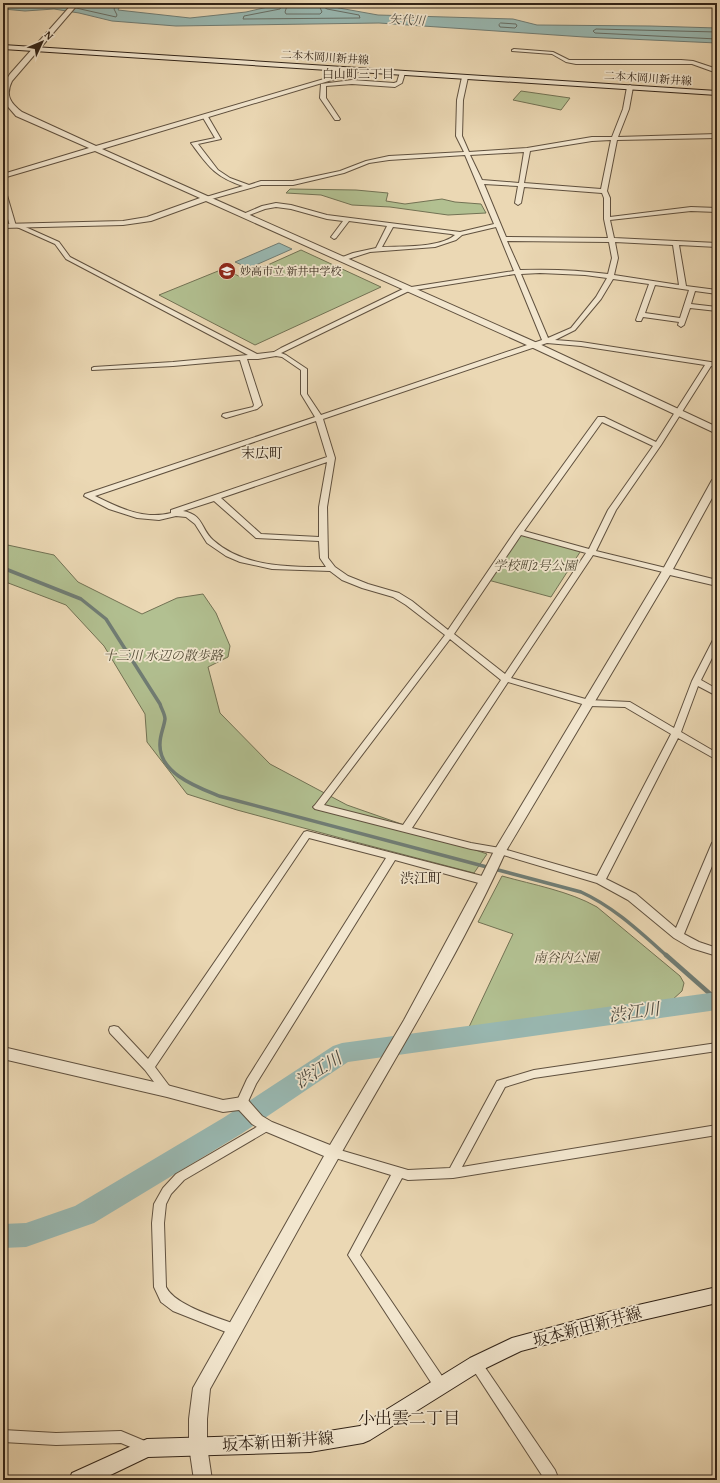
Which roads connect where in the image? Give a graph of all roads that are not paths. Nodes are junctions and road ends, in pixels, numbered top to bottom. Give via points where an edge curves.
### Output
1 (76, 3) edge
2 (3, 47) edge
3 (36, 49) junction
4 (514, 50) dead end
5 (360, 70) junction
6 (717, 71) edge
7 (402, 73) junction
8 (465, 77) junction
9 (320, 84) junction
10 (630, 87) junction
11 (717, 93) edge
12 (206, 116) junction
13 (337, 119) dead end
14 (717, 136) edge
15 (614, 139) junction
16 (94, 149) junction
17 (527, 150) junction
18 (466, 152) junction
19 (3, 176) edge
20 (480, 182) junction
21 (521, 184) junction
22 (247, 186) junction
23 (604, 191) junction
24 (3, 192) edge
25 (208, 198) junction
26 (518, 203) dead end
27 (717, 210) edge
28 (244, 215) junction
29 (607, 219) junction
30 (347, 220) junction
31 (391, 225) junction
32 (3, 226) edge
33 (16, 226) junction
34 (498, 226) junction
35 (460, 234) junction
36 (334, 237) dead end
37 (504, 239) junction
38 (611, 240) junction
39 (676, 243) junction
40 (717, 245) edge
41 (378, 249) junction
42 (342, 260) junction
43 (517, 272) junction
44 (611, 276) junction
45 (653, 282) junction
46 (683, 287) junction
47 (693, 288) junction
48 (407, 289) junction
49 (717, 292) edge
50 (687, 306) junction
51 (717, 309) edge
52 (546, 341) junction
53 (532, 344) junction
54 (276, 354) junction
55 (258, 357) junction
56 (243, 358) junction
57 (708, 365) junction
58 (717, 365) edge
59 (94, 369) dead end
60 (678, 413) junction
61 (226, 416) dead end
62 (319, 418) junction
63 (717, 431) edge
64 (657, 446) junction
65 (332, 458) junction
66 (717, 480) edge
67 (216, 498) junction
68 (172, 514) junction
69 (519, 532) junction
70 (322, 539) junction
71 (591, 552) junction
72 (332, 569) junction
73 (667, 570) junction
74 (717, 583) edge
75 (449, 635) junction
76 (717, 640) edge
77 (506, 679) junction
78 (696, 681) junction
79 (717, 693) edge
80 (589, 703) junction
81 (676, 733) junction
82 (717, 757) edge
83 (406, 829) junction
84 (717, 843) edge
85 (498, 855) junction
86 (392, 857) junction
87 (487, 879) junction
88 (600, 880) junction
89 (678, 935) junction
90 (717, 952) edge
91 (114, 1030) dead end
92 (717, 1047) edge
93 (3, 1052) edge
94 (149, 1067) junction
95 (167, 1091) junction
96 (242, 1103) junction
97 (262, 1123) junction
98 (717, 1130) edge
99 (333, 1153) junction
100 (399, 1172) junction
101 (453, 1173) junction
102 (717, 1295) edge
103 (236, 1330) junction
104 (476, 1364) junction
105 (441, 1386) junction
106 (3, 1436) edge
107 (198, 1446) junction
108 (147, 1448) junction
109 (79, 1480) edge
110 (202, 1480) edge
111 (552, 1480) edge

1 - 3 street
2 - 3 main road, 二本木岡川新井線
3 - 5 main road, 二本木岡川新井線
3 - 16 street via 8,81 5,97 12,109 20,114
4 - 6 street via 553,53 576,62 681,62
5 - 7 main road, 二本木岡川新井線
5 - 9 street
7 - 8 main road, 二本木岡川新井線
7 - 9 street via 399,83 395,85 352,82
8 - 10 main road, 二本木岡川新井線
8 - 18 street via 460,100 459,136
9 - 12 street
9 - 13 street via 323,98
10 - 11 main road, 二本木岡川新井線
10 - 15 street via 626,109
12 - 16 street
12 - 22 street via 218,138 194,143 216,171
14 - 15 street
15 - 17 street via 592,139
15 - 23 street
16 - 19 street
16 - 25 street
17 - 18 street
17 - 21 street
18 - 20 street
18 - 22 street via 389,158 293,183 261,183
20 - 21 street
20 - 34 street
21 - 23 street
21 - 26 street
22 - 25 street
23 - 29 street via 607,198
24 - 33 street
25 - 28 street
25 - 33 street via 148,219 123,223
27 - 29 street via 691,209
28 - 30 street via 276,205
28 - 42 street
29 - 38 street
30 - 31 street
30 - 36 street
31 - 35 street
31 - 41 street
32 - 33 street
33 - 55 street via 56,244 68,258
34 - 35 street
34 - 37 street
35 - 41 street via 454,239 436,245
37 - 38 street
37 - 43 street
38 - 39 street
38 - 44 street via 615,258
39 - 40 street
39 - 46 street
41 - 42 street
42 - 48 street
43 - 44 street via 555,271
43 - 48 street
43 - 52 street
44 - 45 street
44 - 52 street via 599,298 573,329
45 - 46 street
45 - 50 street via 640,318 682,322
46 - 47 street
47 - 49 street
47 - 50 street
48 - 53 street
48 - 54 street
50 - 51 street
52 - 53 street
52 - 57 street via 581,344
53 - 60 street
53 - 62 street
54 - 55 street
54 - 62 street via 284,356 304,369 304,394
55 - 56 street
56 - 59 street
56 - 61 street via 258,405
57 - 58 street
57 - 60 street
60 - 63 street
60 - 64 street
62 - 65 street
62 - 68 street via 88,496 132,515 156,519
64 - 69 street via 601,419
64 - 71 street via 612,510
65 - 67 street
65 - 70 street via 323,507
66 - 73 street
67 - 68 street
67 - 70 street via 254,534
68 - 72 street via 193,517 208,539 240,560 295,569
69 - 71 street
69 - 75 street
70 - 72 street via 324,558
71 - 73 street
71 - 77 street
72 - 75 street via 365,586 410,603
73 - 74 street
73 - 80 street
75 - 77 street
75 - 83 street via 318,807
76 - 78 street
77 - 80 street
77 - 83 street
78 - 79 street
78 - 81 street
80 - 81 street via 627,704
80 - 85 street
81 - 82 street
81 - 88 street
83 - 85 street
84 - 89 street
85 - 87 street
85 - 88 street
86 - 87 street
86 - 94 street via 307,834
86 - 96 street via 251,1082
87 - 99 street via 409,1024
88 - 89 street via 632,897
89 - 90 street via 695,945
91 - 94 street
92 - 101 street via 534,1074 502,1084
93 - 95 street
94 - 95 street
95 - 96 street via 223,1106
96 - 97 street
97 - 99 street
97 - 103 street via 180,1177 167,1191 160,1204 160,1287 165,1298 177,1307
98 - 101 street
99 - 100 street
99 - 103 street
100 - 101 street via 408,1175
100 - 105 street via 354,1255
102 - 104 main road, 坂本新田新井線 via 518,1344
103 - 107 street via 202,1388
104 - 105 main road, 坂本新田新井線
104 - 111 street
105 - 107 main road, 坂本新田新井線 via 364,1434 310,1442
106 - 108 street via 56,1439 121,1437
107 - 108 main road, 坂本新田新井線
107 - 110 street
108 - 109 main road, 坂本新田新井線

